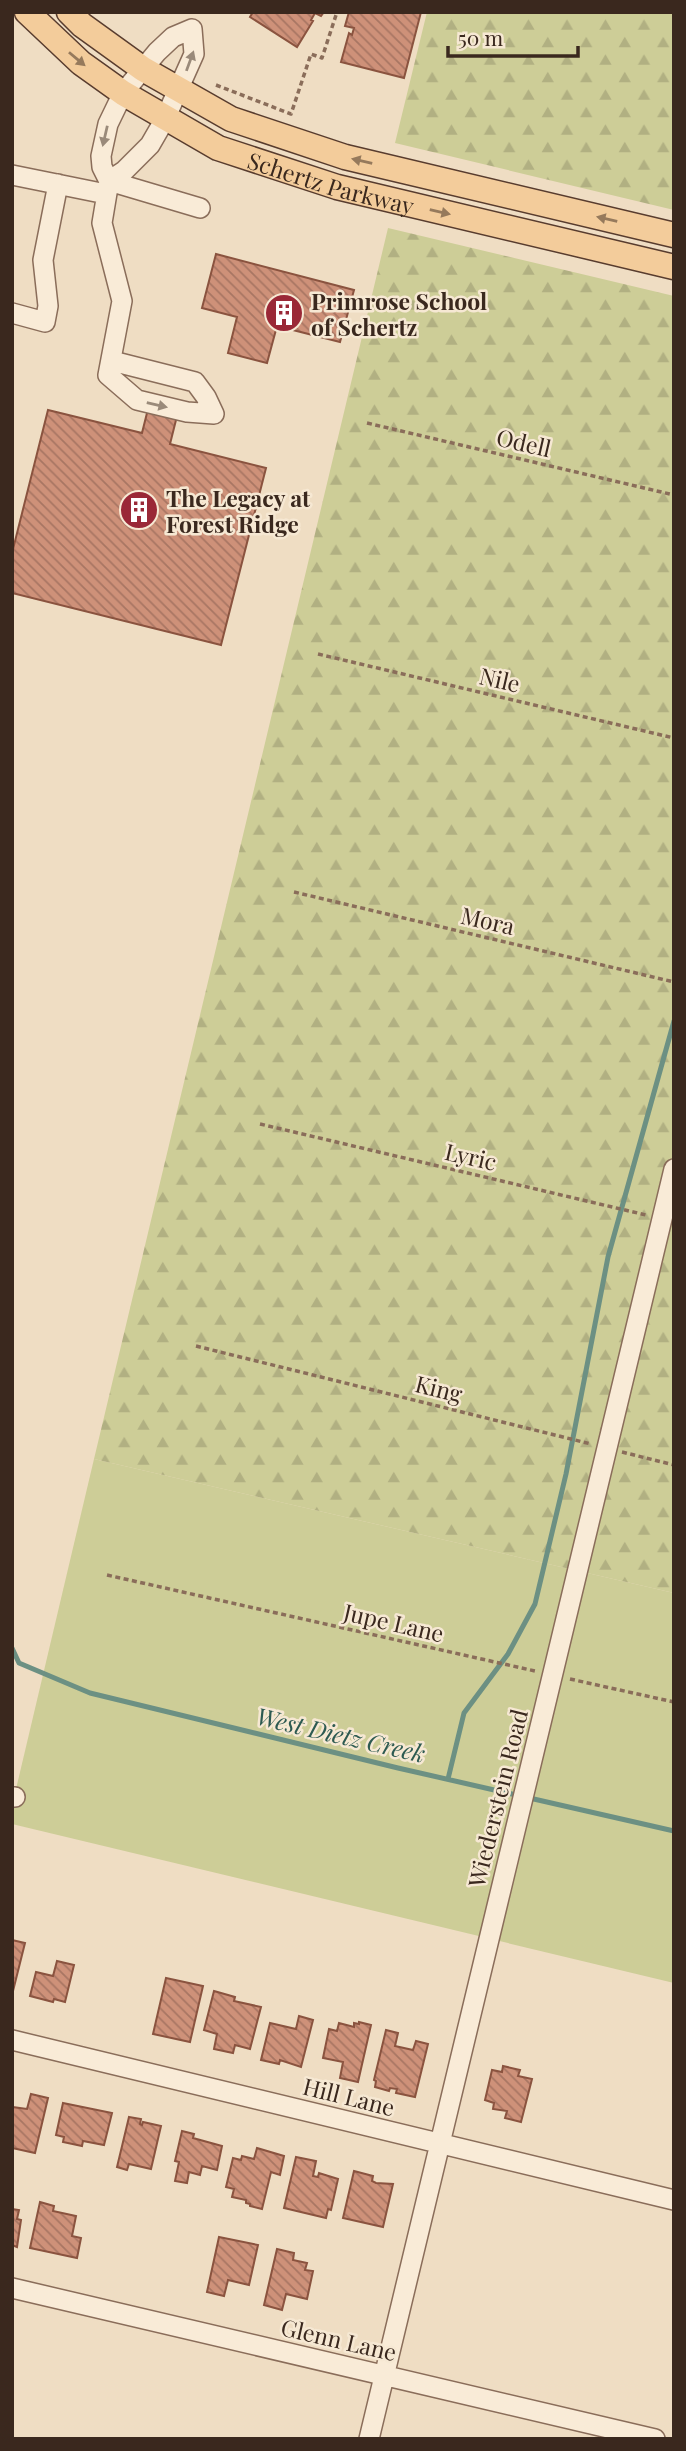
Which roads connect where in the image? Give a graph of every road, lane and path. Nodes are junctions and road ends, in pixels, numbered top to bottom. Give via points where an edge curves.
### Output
1 (27, 12) edge
2 (69, 12) edge
3 (337, 12) edge
4 (143, 69) junction
5 (184, 85) junction
6 (123, 93) junction
7 (165, 118) junction
8 (12, 175) edge
9 (58, 184) junction
10 (107, 187) junction
11 (201, 208) dead end
12 (674, 235) edge
13 (674, 267) edge
14 (12, 313) edge
15 (110, 368) junction
16 (366, 423) dead end
17 (674, 495) edge
18 (318, 654) dead end
19 (674, 738) edge
20 (294, 892) dead end
21 (674, 982) edge
22 (260, 1124) dead end
23 (674, 1169) edge
24 (662, 1219) junction
25 (196, 1346) dead end
26 (607, 1448) junction
27 (674, 1465) edge
28 (107, 1576) dead end
29 (552, 1675) junction
30 (674, 1702) edge
31 (12, 2040) edge
32 (439, 2143) junction
33 (674, 2200) edge
34 (12, 2288) edge
35 (384, 2375) junction
36 (369, 2439) edge
37 (655, 2439) edge

1 -> 6 main road, Schertz Parkway
2 - 4 main road, Schertz Parkway
3 - 5 path via 322,58 311,54 291,114 195,77
4 - 5 main road, Schertz Parkway
5 -> 4 street via 194,54 192,29 173,37
4 - 6 street
5 - 7 street
12 -> 5 main road, Schertz Parkway via 345,157 231,119
6 - 7 main road, Schertz Parkway
6 -> 10 street via 108,124 101,156
7 - 10 street via 150,145
7 -> 13 main road, Schertz Parkway via 218,148 337,187
8 - 9 street
9 - 10 street
9 - 14 street via 43,260 48,306 45,322
10 - 11 street
10 - 15 street via 102,223 122,301
15 -> 15 street via 137,400 214,414 195,382
16 - 17 path, Odell
18 - 19 path, Nile
20 - 21 path, Mora
22 - 24 path, Lyric
23 - 24 street, Wiederstein Road
24 - 26 street, Wiederstein Road
25 - 26 path, King
26 - 27 path, King
26 - 29 street, Wiederstein Road
28 - 29 path, Jupe Lane
29 - 30 path, Jupe Lane
29 - 32 street, Wiederstein Road
31 - 32 street, Hill Lane
32 - 33 street, Hill Lane
32 - 35 street, Wiederstein Road
34 - 35 street, Glenn Lane
35 - 36 street, Wiederstein Road
35 - 37 street, Glenn Lane

